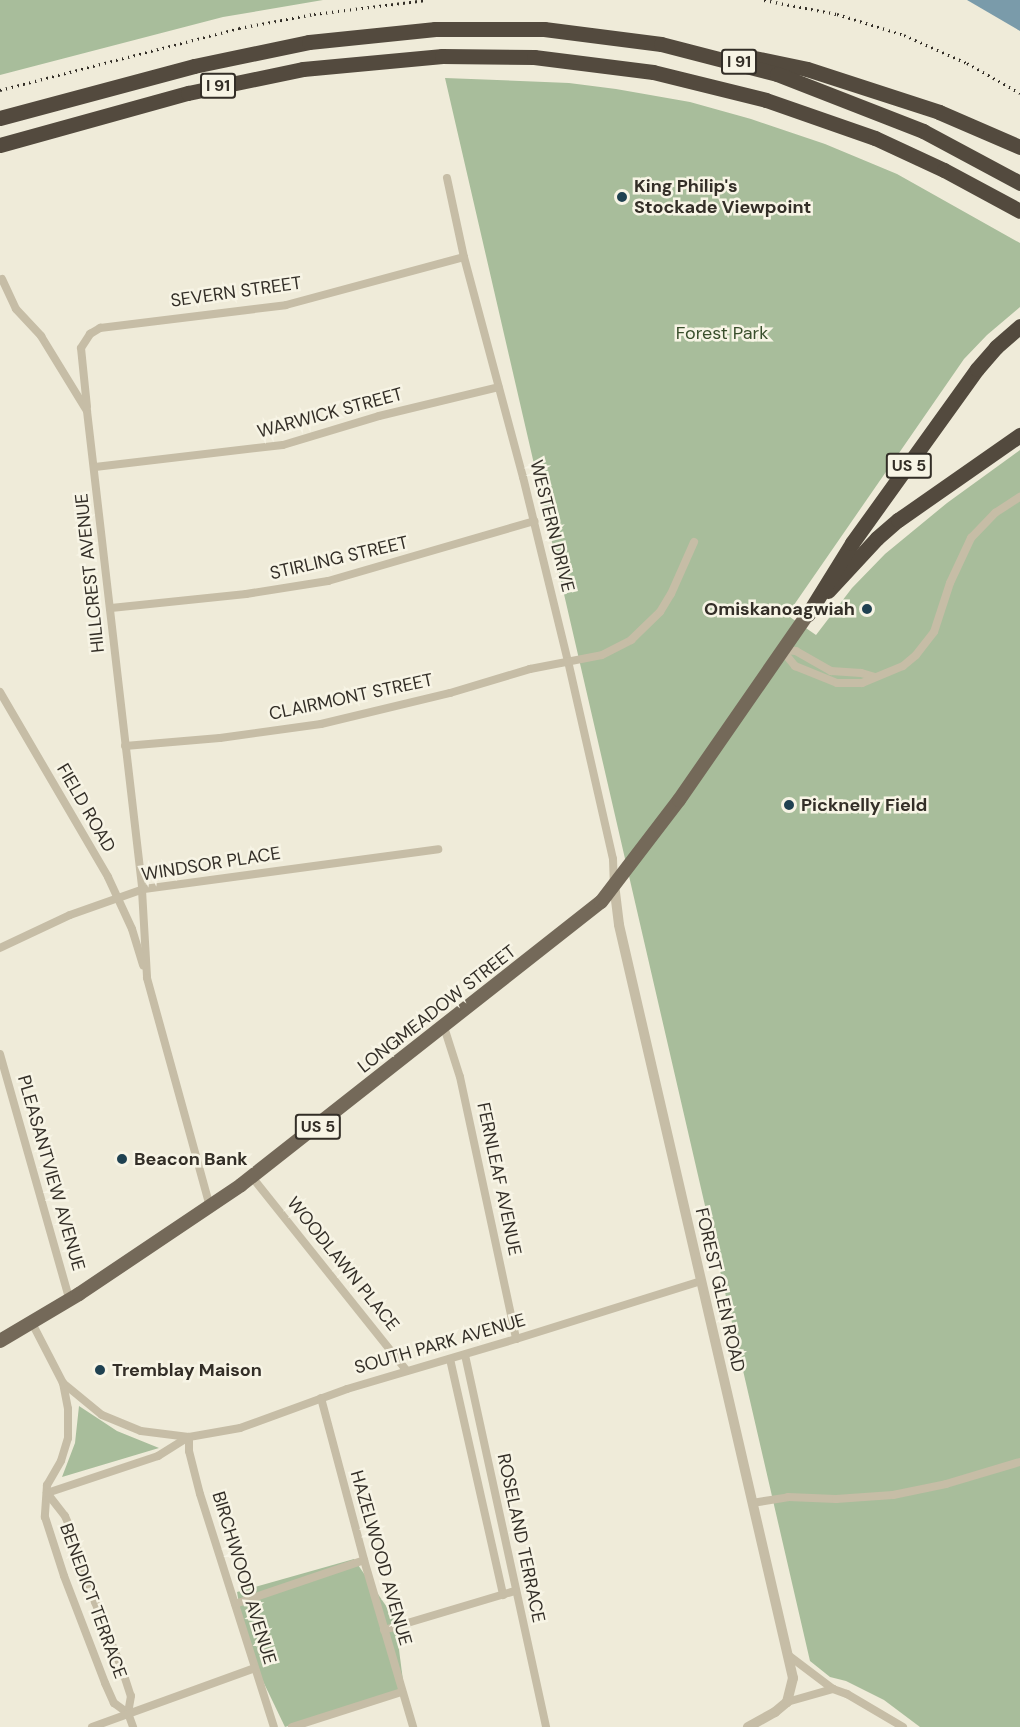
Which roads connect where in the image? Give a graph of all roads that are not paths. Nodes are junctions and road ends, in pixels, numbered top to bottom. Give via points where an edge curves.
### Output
1 (700, 53) junction
2 (0, 118) edge
3 (0, 145) edge
4 (1020, 147) edge
5 (447, 177) dead end
6 (1020, 183) edge
7 (1020, 211) edge
8 (464, 257) junction
9 (2, 279) dead end
10 (1020, 326) edge
11 (499, 387) junction
12 (87, 411) junction
13 (1020, 435) edge
14 (95, 467) junction
15 (1020, 497) edge
16 (534, 521) junction
17 (694, 542) dead end
18 (111, 608) junction
19 (808, 614) junction
20 (782, 650) junction
21 (568, 661) junction
22 (874, 677) junction
23 (0, 692) edge
24 (125, 746) junction
25 (438, 849) dead end
26 (614, 885) junction
27 (142, 890) junction
28 (117, 898) junction
29 (0, 948) edge
30 (147, 978) junction
31 (444, 1027) junction
32 (0, 1054) edge
33 (252, 1177) junction
34 (210, 1207) junction
35 (701, 1281) junction
36 (70, 1300) junction
37 (32, 1323) junction
38 (516, 1340) junction
39 (0, 1341) edge
40 (465, 1355) junction
41 (450, 1359) junction
42 (407, 1371) junction
43 (63, 1383) junction
44 (321, 1398) junction
45 (189, 1437) junction
46 (1020, 1462) edge
47 (47, 1492) junction
48 (752, 1503) junction
49 (364, 1560) junction
50 (515, 1591) junction
51 (503, 1595) junction
52 (235, 1604) junction
53 (384, 1630) junction
54 (788, 1656) junction
55 (255, 1668) junction
56 (833, 1689) junction
57 (402, 1692) junction
58 (786, 1702) junction
59 (128, 1713) junction
60 (92, 1727) edge
61 (134, 1727) edge
62 (274, 1727) edge
63 (292, 1727) edge
64 (413, 1727) edge
65 (546, 1727) edge
66 (748, 1727) edge
67 (903, 1727) edge

1 - 2 highway, I 91 via 623,38 544,29 466,27 388,33 309,42 232,57
1 - 4 highway via 743,56 807,69 948,116
1 - 6 highway, I 91 via 777,74 879,112
3 - 7 highway, I 91 via 188,93 303,69 433,56 534,57 653,72 775,103 910,154
5 - 8 street, WESTERN DRIVE
8 - 11 street, WESTERN DRIVE
8 - 12 street, SEVERN STREET via 286,305 100,328 90,334 81,348
9 - 12 street, HILLCREST AVENUE via 16,309 41,336
10 - 19 highway, US 5 via 977,369 839,561
11 - 14 street, WARWICK STREET via 379,416 289,444
11 - 16 street, WESTERN DRIVE
12 - 14 street, HILLCREST AVENUE
13 - 19 highway, US 5 via 887,529
14 - 18 street, HILLCREST AVENUE
15 - 22 street via 995,513 971,538 950,583 938,623 921,649 903,666
16 - 18 street, STIRLING STREET via 328,581
16 - 21 street, WESTERN DRIVE
17 - 21 street, CLAIRMONT STREET via 671,594 646,627 616,649
18 - 24 street, HILLCREST AVENUE
19 - 20 main road, LONGMEADOW STREET / US 5
20 - 22 street via 796,651 831,671
20 - 22 street via 795,666 832,682 862,684
20 - 26 main road, LONGMEADOW STREET / US 5 via 673,809
21 - 24 street, CLAIRMONT STREET via 321,724
21 - 26 street, WESTERN DRIVE via 613,859
23 - 28 street, FIELD ROAD
24 - 27 street, HILLCREST AVENUE
25 - 27 street, WINDSOR PLACE
26 - 31 main road, LONGMEADOW STREET / US 5 via 601,902
26 - 35 street, FOREST GLEN ROAD via 614,905
27 - 28 street, WINDSOR PLACE
27 - 30 street, FIELD ROAD
28 - 29 street, WINDSOR PLACE
28 - 30 street, FIELD ROAD via 132,929
30 - 34 street, FIELD ROAD
31 - 33 main road, LONGMEADOW STREET / US 5
31 - 38 street, FERNLEAF AVENUE via 460,1077
32 - 36 street, PLEASANTVIEW AVENUE
33 - 34 main road, LONGMEADOW STREET / US 5
33 - 42 street, WOODLAWN PLACE
34 - 36 main road, LONGMEADOW STREET / US 5
35 - 38 street, SOUTH PARK AVENUE
35 - 48 street, FOREST GLEN ROAD
36 - 37 main road, LONGMEADOW STREET / US 5
37 - 39 main road, LONGMEADOW STREET / US 5
37 - 43 street, SOUTH PARK AVENUE
38 - 40 street, SOUTH PARK AVENUE
40 - 41 street, SOUTH PARK AVENUE
40 - 50 street, ROSELAND TERRACE
41 - 42 street, SOUTH PARK AVENUE
41 - 51 street
42 - 44 street, SOUTH PARK AVENUE
43 - 45 street, SOUTH PARK AVENUE via 102,1415 121,1424 153,1434
43 - 47 street, BENEDICT TERRACE via 68,1438
44 - 45 street, SOUTH PARK AVENUE via 240,1428
44 - 49 street, HAZELWOOD AVENUE
45 - 47 street, SOUTH PARK AVENUE via 158,1456
45 - 52 street, BIRCHWOOD AVENUE via 189,1451
46 - 48 street via 955,1482 893,1495
47 - 59 street, BENEDICT TERRACE via 71,1530 122,1669 131,1696
47 - 59 street, BENEDICT TERRACE via 46,1522 64,1576 114,1703
48 - 54 street, FOREST GLEN ROAD
49 - 52 street
49 - 53 street, HAZELWOOD AVENUE
50 - 51 street
50 - 65 street, ROSELAND TERRACE
51 - 53 street
52 - 55 street, BIRCHWOOD AVENUE
53 - 57 street, HAZELWOOD AVENUE
54 - 56 street
54 - 58 street, FOREST GLEN ROAD via 793,1678
55 - 59 street
55 - 62 street, BIRCHWOOD AVENUE
56 - 58 street
56 - 67 street
57 - 63 street
57 - 64 street, HAZELWOOD AVENUE
58 - 66 street
59 - 60 street
59 - 61 street, BENEDICT TERRACE

